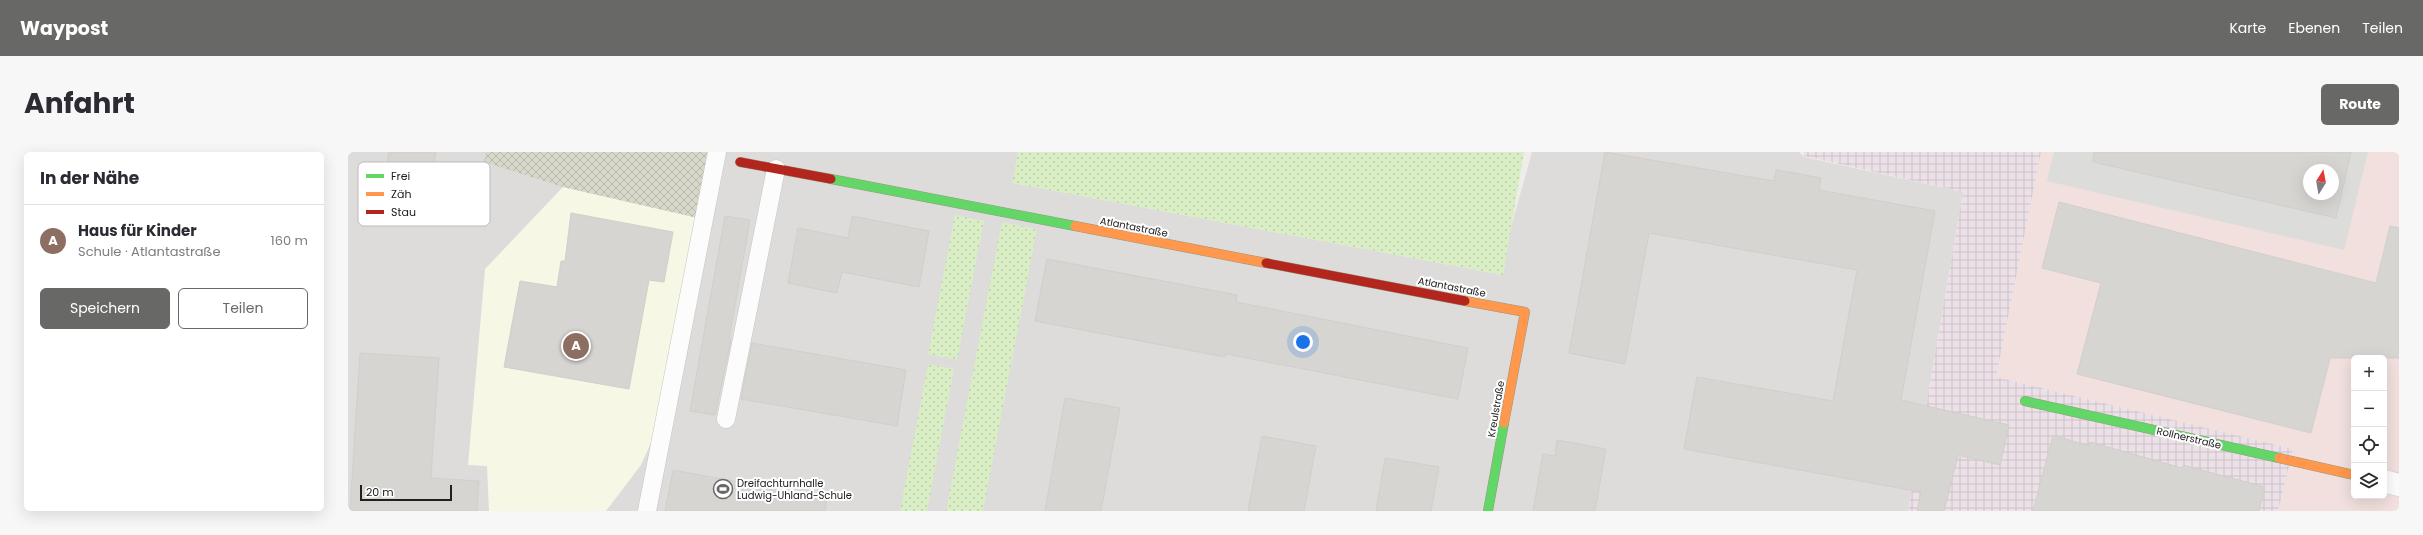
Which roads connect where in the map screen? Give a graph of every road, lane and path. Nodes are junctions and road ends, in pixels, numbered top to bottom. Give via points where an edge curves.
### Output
1 (717, 152) edge
2 (740, 162) dead end
3 (776, 169) junction
4 (1525, 312) joint
5 (2024, 401) dead end
6 (726, 419) dead end
7 (2351, 474) edge
8 (2387, 482) edge
9 (2399, 485) edge
10 (647, 511) edge
11 (1488, 511) edge

1 - 10 lane
2 - 3 street, Atlantastraße
3 - 4 street, Atlantastraße
3 - 6 lane
4 - 11 street, Kreulstraße
5 - 7 street, Rollnerstraße
8 - 9 street

